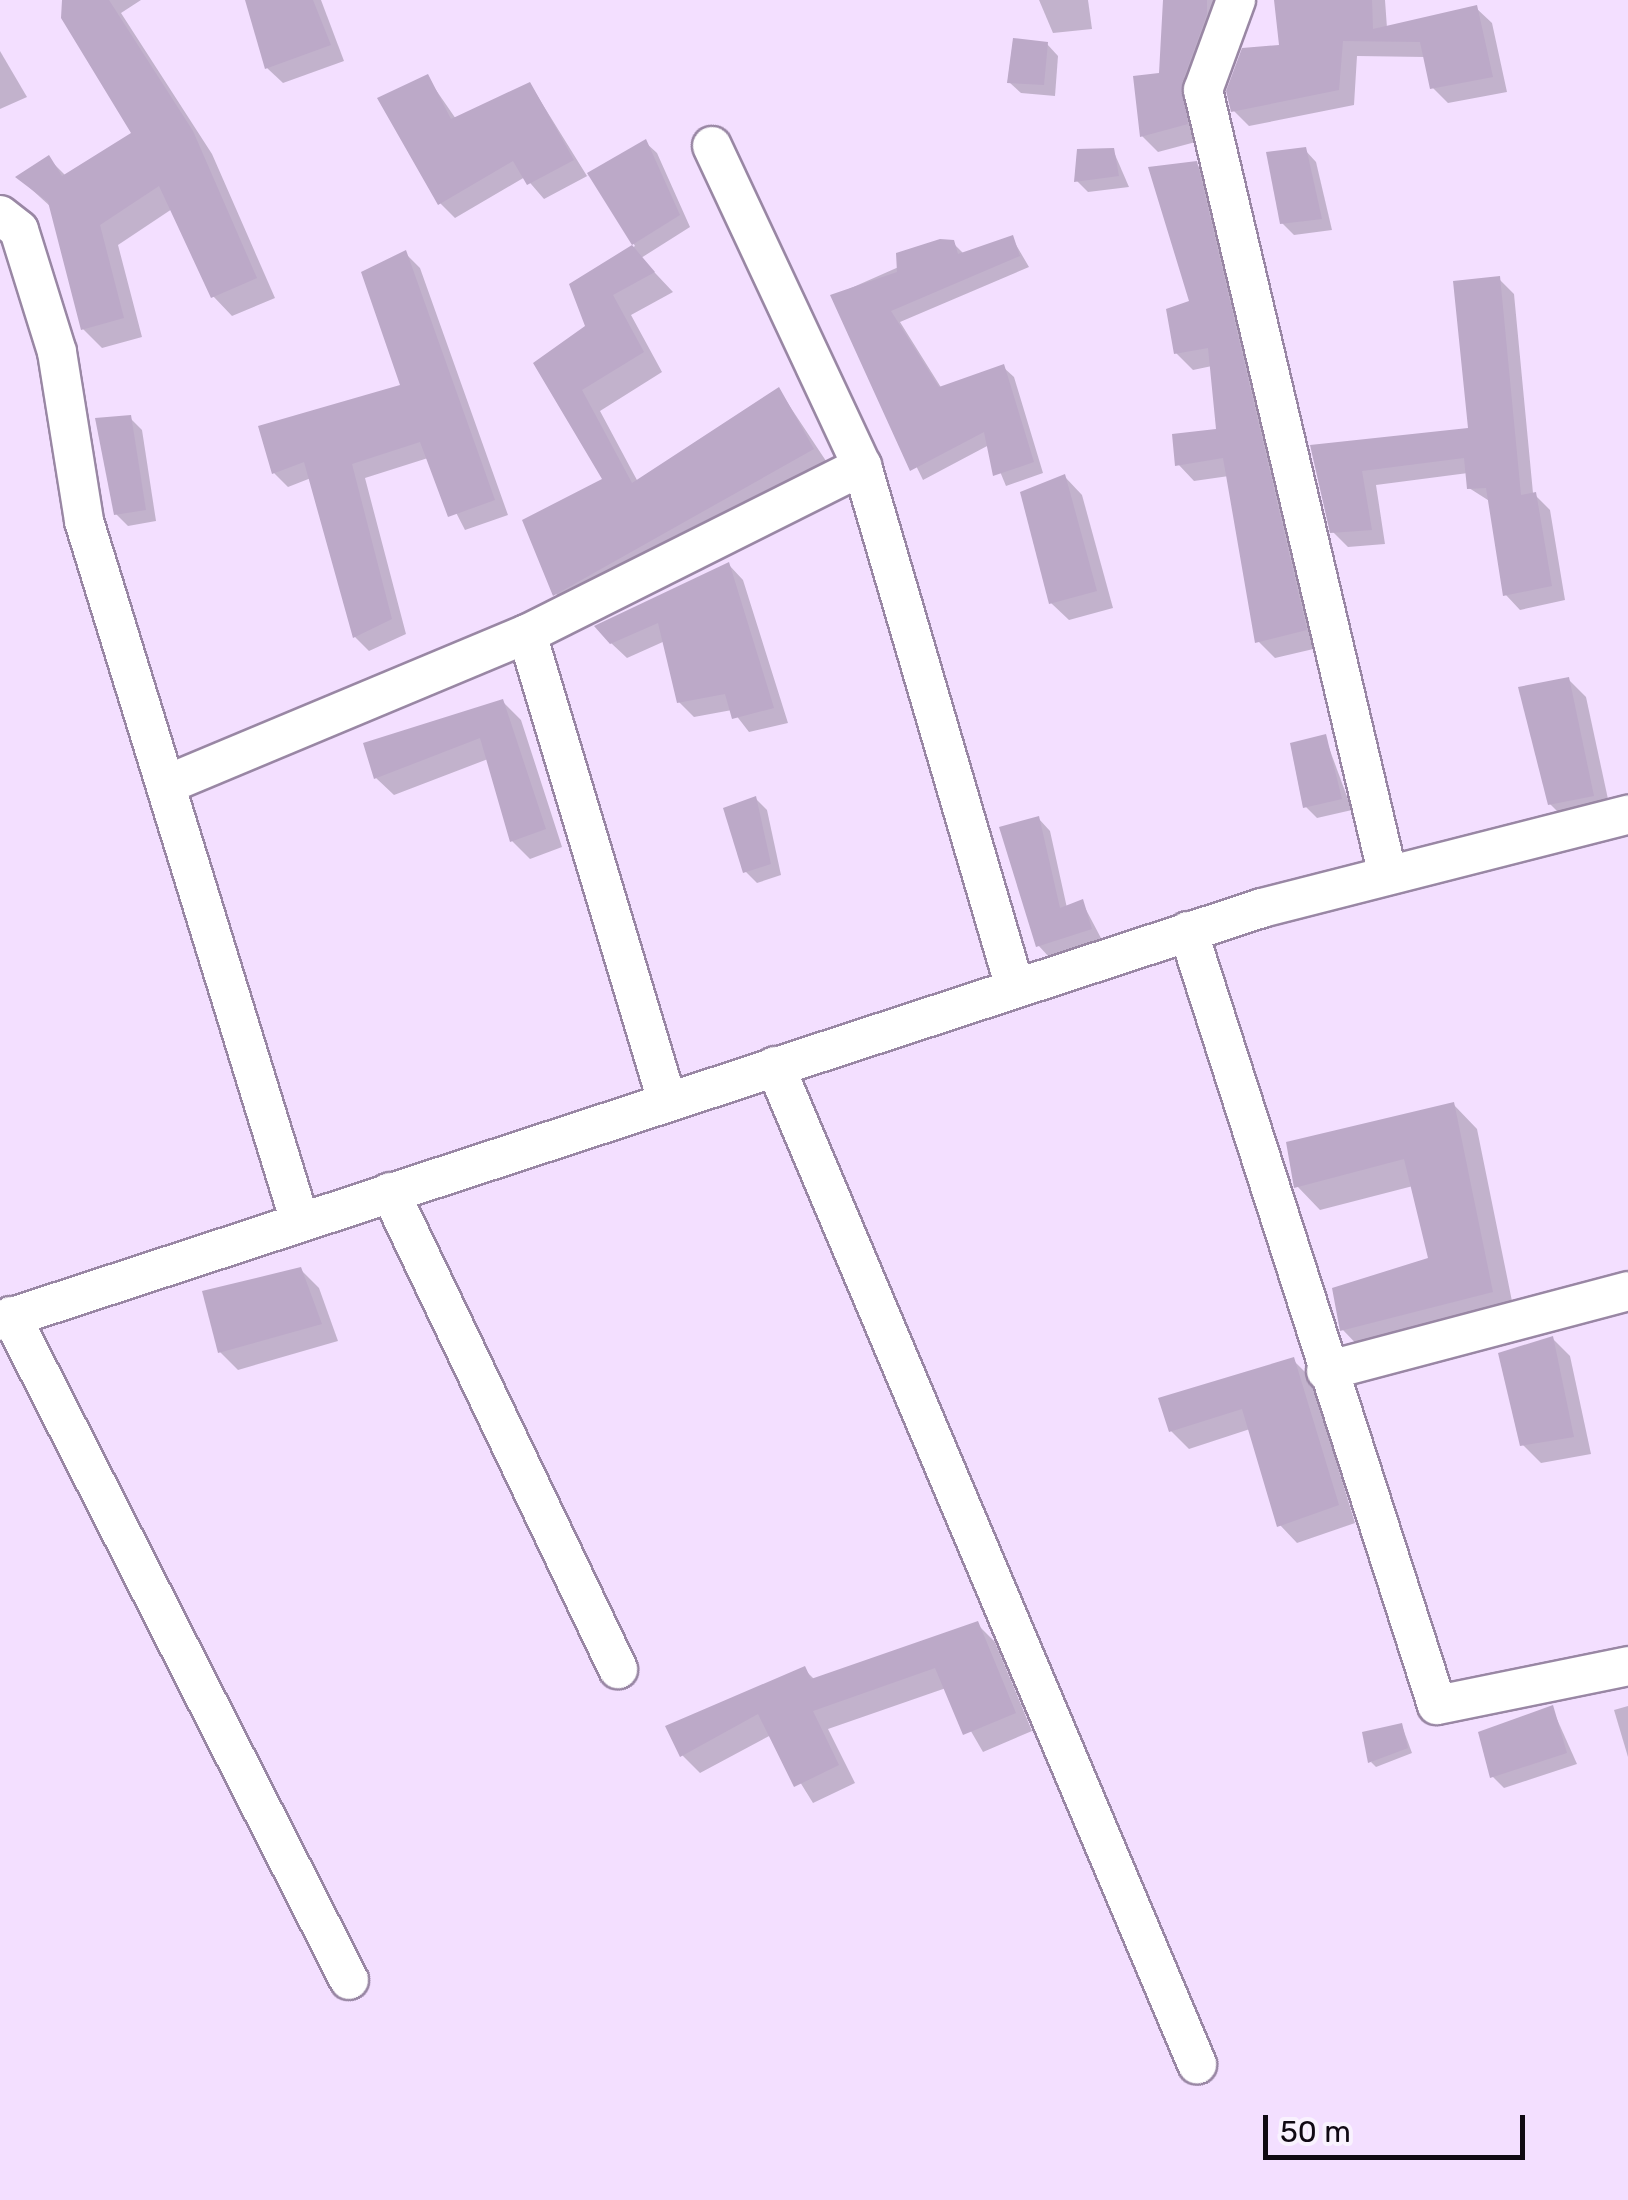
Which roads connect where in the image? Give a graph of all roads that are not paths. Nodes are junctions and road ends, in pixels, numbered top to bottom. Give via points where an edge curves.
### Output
1 (1236, 0) edge
2 (712, 146) dead end
3 (0, 215) edge
4 (862, 466) junction
5 (527, 634) junction
6 (168, 784) junction
7 (1628, 815) edge
8 (1388, 876) junction
9 (1188, 932) junction
10 (1014, 988) junction
11 (776, 1066) junction
12 (667, 1102) junction
13 (390, 1192) junction
14 (300, 1222) junction
15 (1628, 1291) edge
16 (6, 1319) edge
17 (1326, 1371) junction
18 (1628, 1666) edge
19 (618, 1669) dead end
20 (349, 1980) dead end
21 (1197, 2064) dead end

1 - 8 street via 1203,90
2 - 4 street
3 - 6 street via 19,230 57,352 84,521
4 - 5 street
4 - 10 street
5 - 6 street
5 - 12 street
6 - 14 street
7 - 8 street
8 - 9 street
9 - 10 street
9 - 17 street
10 - 11 street
11 - 12 street
11 - 21 street
12 - 13 street
13 - 14 street
13 - 19 street
14 - 16 street
15 - 17 street
16 - 20 street
17 - 18 street via 1437,1705

